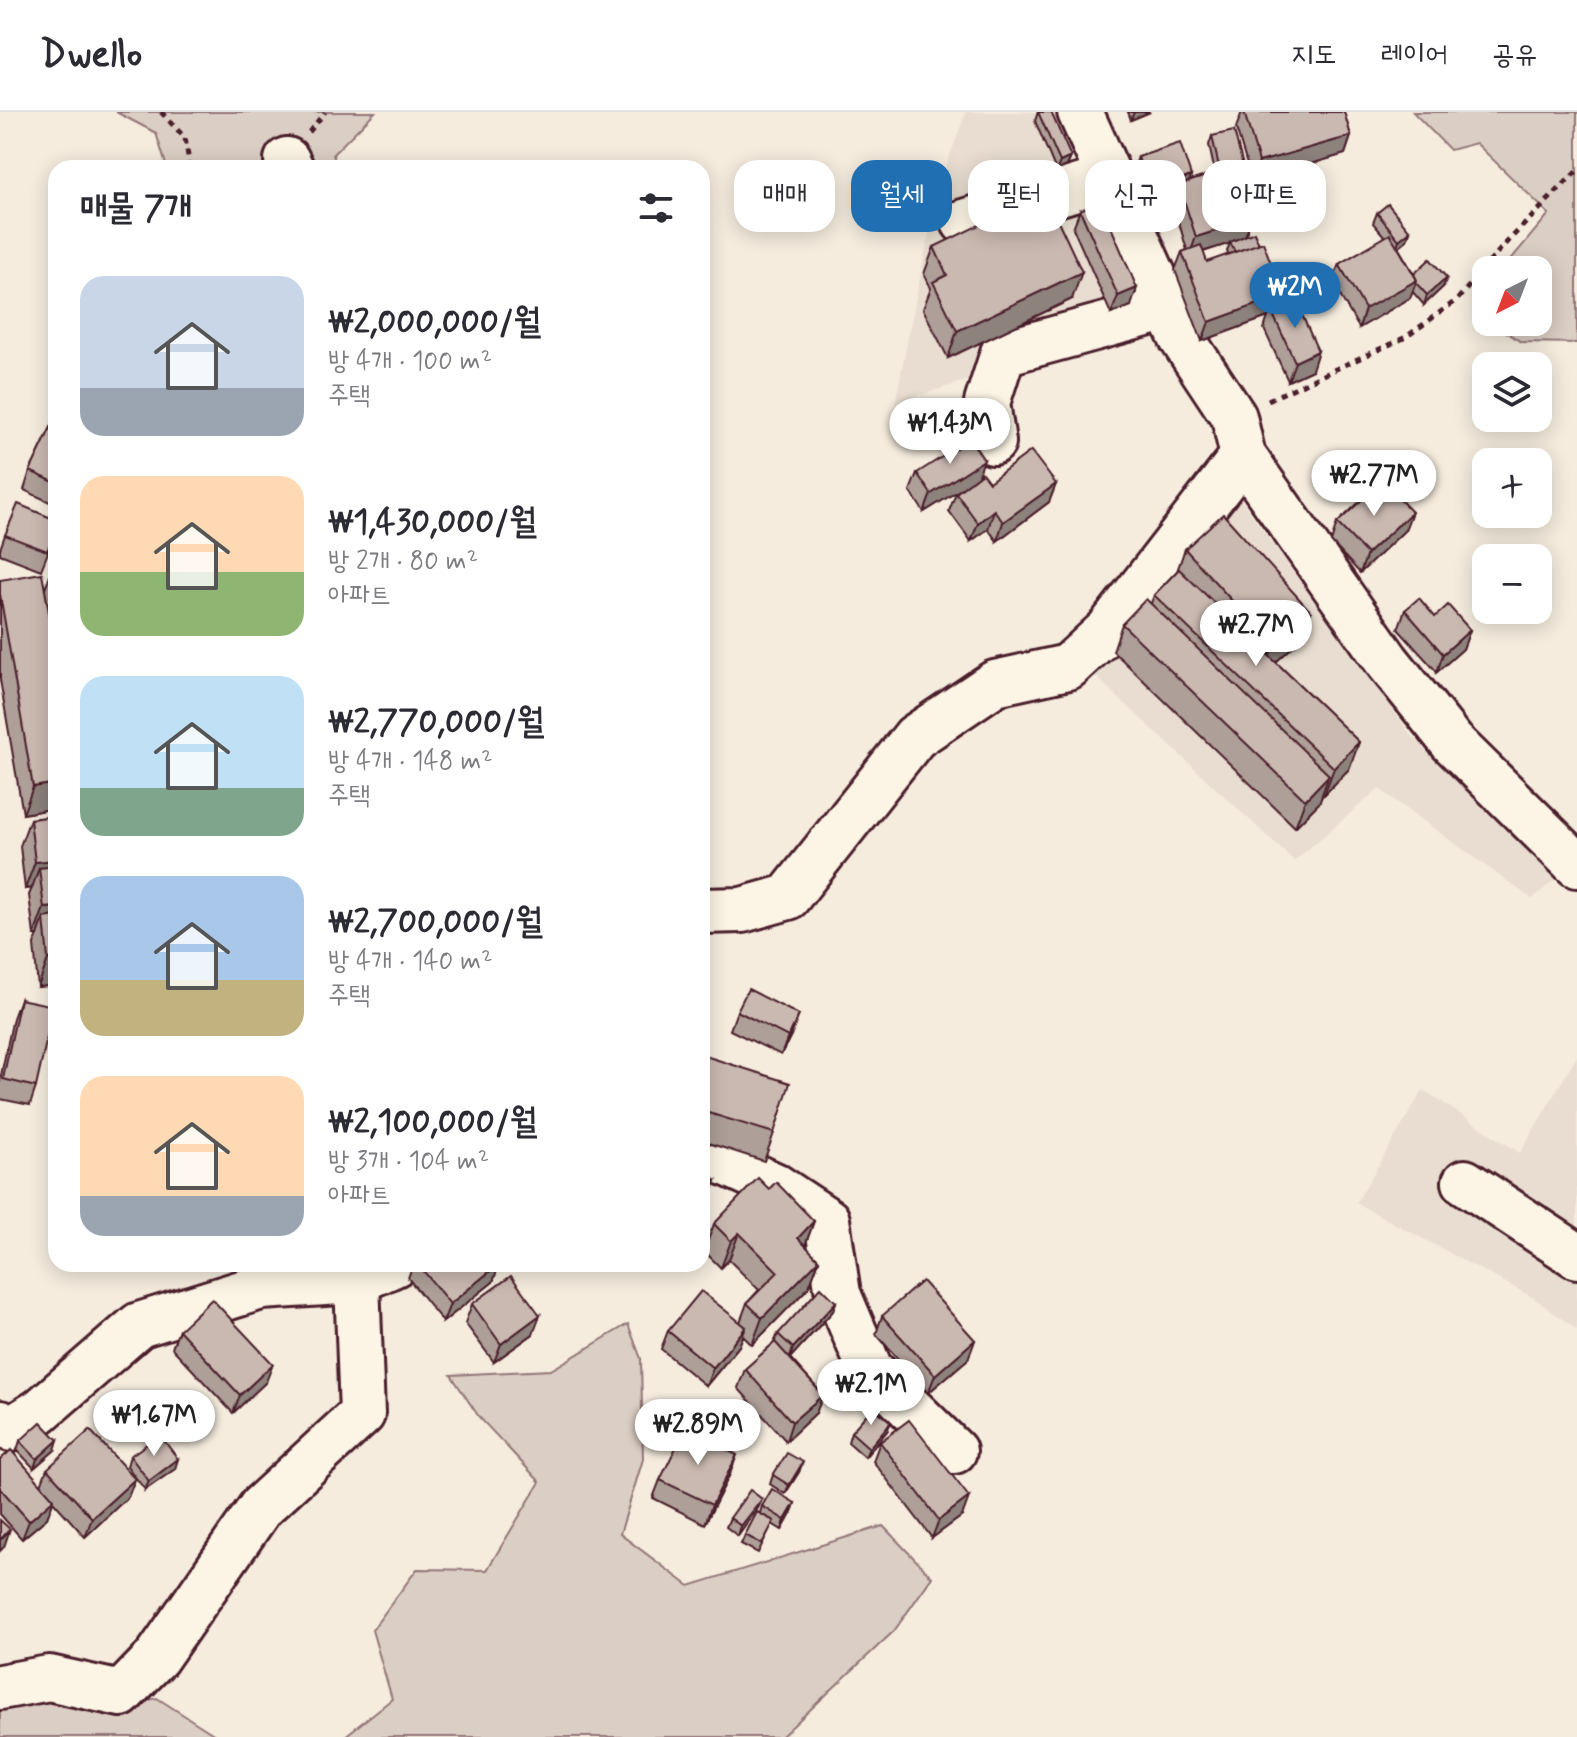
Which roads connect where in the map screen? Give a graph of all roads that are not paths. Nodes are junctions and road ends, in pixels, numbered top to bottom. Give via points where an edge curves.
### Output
1 (1080, 112) edge
2 (1101, 160) edge
3 (1085, 185) edge
4 (964, 222) dead end
5 (1134, 232) edge
6 (1168, 308) junction
7 (1238, 436) junction
8 (993, 442) dead end
9 (1577, 865) edge
10 (710, 911) edge
11 (710, 1156) edge
12 (1465, 1182) dead end
13 (1577, 1256) edge
14 (376, 1273) edge
15 (0, 1423) edge
16 (954, 1451) dead end
17 (0, 1687) edge

1 - 2 street
3 - 4 street
5 - 6 street
6 - 7 street
6 - 8 street via 1003,353 987,403
7 - 9 street via 1387,661 1452,742
7 - 10 street via 1108,630 1068,667 995,683 915,737 788,897 742,910
11 - 16 street via 774,1185 827,1220 838,1294 870,1369
12 - 13 street
14 - 15 street via 261,1287 139,1325 40,1411 11,1429
14 - 17 street via 362,1414 261,1507 157,1657 121,1694 49,1678

